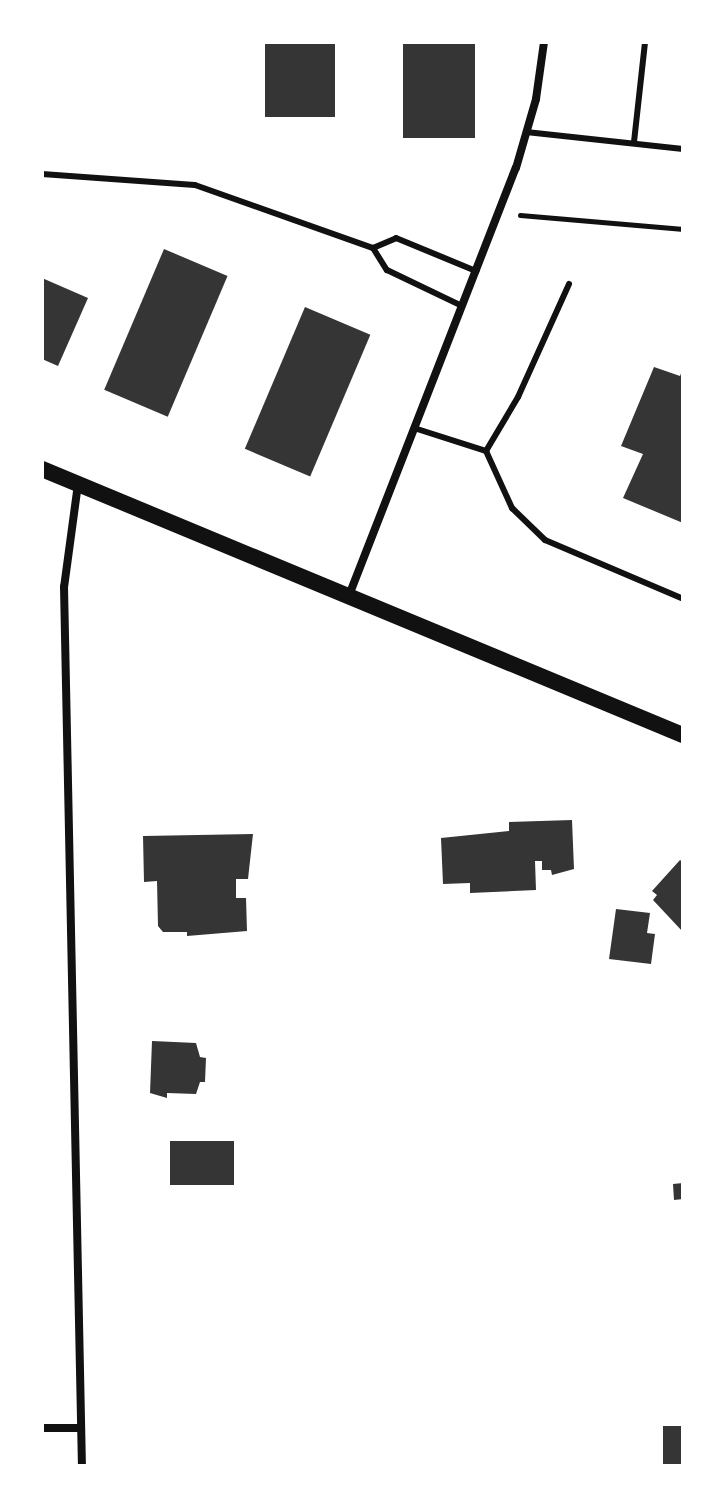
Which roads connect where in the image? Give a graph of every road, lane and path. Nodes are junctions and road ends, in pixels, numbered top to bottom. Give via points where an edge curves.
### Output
1 (544, 42) edge
2 (645, 42) edge
3 (526, 132) junction
4 (634, 142) junction
5 (683, 149) edge
6 (42, 174) edge
7 (499, 211) junction
8 (683, 229) edge
9 (373, 248) junction
10 (476, 271) junction
11 (569, 284) dead end
12 (462, 306) junction
13 (414, 428) junction
14 (486, 451) junction
15 (42, 469) edge
16 (78, 484) junction
17 (348, 598) junction
18 (683, 599) edge
19 (683, 735) edge
20 (42, 1428) edge
21 (81, 1428) junction
22 (82, 1466) edge

1 - 3 street
2 - 4 lane
3 - 4 lane
3 - 7 street
4 - 5 lane
6 - 9 lane via 195,185
7 - 8 path
7 - 10 street
9 - 10 lane via 396,238
9 - 12 lane via 387,270
10 - 12 street
11 - 14 lane via 518,397
12 - 13 street
13 - 14 lane
13 - 17 street
14 - 18 lane via 512,508 545,540
15 - 16 main road
16 - 17 main road
16 - 21 street via 64,587
17 - 19 main road
20 - 21 street
21 - 22 street

